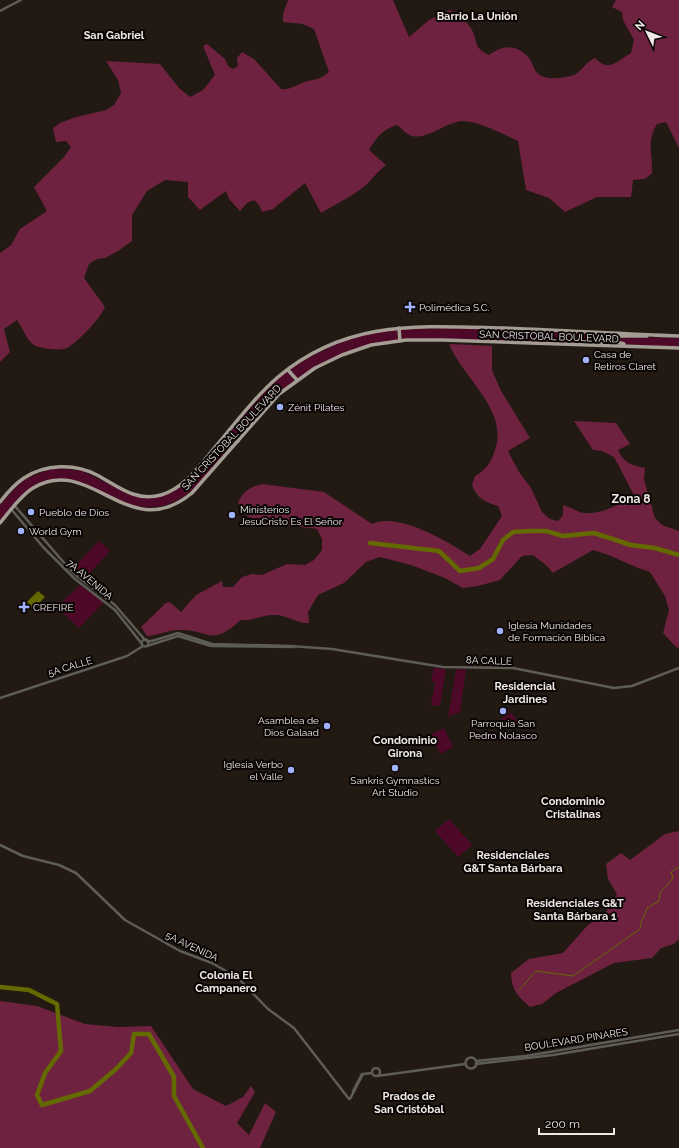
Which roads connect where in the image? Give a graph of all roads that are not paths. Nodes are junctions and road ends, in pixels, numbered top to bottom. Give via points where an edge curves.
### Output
1 (21, 0) edge
2 (0, 11) edge
3 (399, 328) junction
4 (563, 330) junction
5 (652, 335) junction
6 (679, 336) edge
7 (400, 341) junction
8 (562, 344) junction
9 (651, 347) junction
10 (679, 348) edge
11 (288, 370) junction
12 (297, 380) junction
13 (228, 432) junction
14 (238, 441) junction
15 (219, 442) junction
16 (219, 462) junction
17 (0, 502) edge
18 (13, 507) junction
19 (0, 523) edge
20 (32, 528) junction
21 (29, 530) junction
22 (173, 634) junction
23 (182, 637) junction
24 (187, 637) junction
25 (146, 640) junction
26 (142, 645) junction
27 (147, 646) junction
28 (679, 668) edge
29 (0, 698) edge
30 (0, 845) edge
31 (679, 1030) edge
32 (679, 1034) edge
33 (476, 1062) junction
34 (465, 1064) junction
35 (372, 1072) junction
36 (380, 1072) junction
37 (386, 1075) junction
38 (377, 1076) junction

1 - 2 street
3 - 4 main road, SAN CRISTOBAL BOULEVARD via 430,326
3 - 7 main road
3 - 11 main road, SAN CRISTOBAL BOULEVARD via 372,331 348,338
4 - 5 main road, SAN CRISTOBAL BOULEVARD
4 - 8 main road via 605,336 606,340 601,344
5 - 6 main road, SAN CRISTOBAL BOULEVARD
5 - 9 main road via 620,336 616,340 621,344
7 - 8 main road, SAN CRISTOBAL BOULEVARD
7 - 12 main road, SAN CRISTOBAL BOULEVARD via 371,345 342,355 325,362
8 - 9 main road, SAN CRISTOBAL BOULEVARD
9 - 10 main road, SAN CRISTOBAL BOULEVARD
11 - 12 main road
11 - 13 main road, SAN CRISTOBAL BOULEVARD via 271,384
12 - 14 main road, SAN CRISTOBAL BOULEVARD via 280,394
13 - 14 main road via 229,436
13 - 15 main road, SAN CRISTOBAL BOULEVARD
14 - 16 main road, SAN CRISTOBAL BOULEVARD
15 - 16 main road via 226,438 231,446
15 - 17 main road, SAN CRISTOBAL BOULEVARD via 187,479 173,490 160,495 148,497 132,494 92,472 58,467 44,469 23,478
16 - 18 main road, SAN CRISTOBAL BOULEVARD via 189,496 161,508 147,510 127,506 86,485 62,480 34,488
18 - 19 main road, SAN CRISTOBAL BOULEVARD
18 - 20 street, 7A AVENIDA
18 - 21 street, 7A AVENIDA
20 - 21 street
20 - 25 street, 7A AVENIDA via 78,577 122,612
21 - 26 street, 7A AVENIDA via 75,578 115,610
22 - 23 street
22 - 24 street, 8A CALLE via 178,633
22 - 25 street, 8A CALLE via 152,641
23 - 24 street, 8A CALLE
23 - 27 street, 8A CALLE
24 - 28 street, 8A CALLE via 212,646 332,649 443,667 508,667 614,688 632,686
25 - 26 street
25 - 27 street
26 - 27 street, 8A CALLE
26 - 29 street, 5A CALLE via 126,656
30 - 35 street, 5A AVENIDA via 23,856 59,865 76,873 125,920 180,951 212,963 238,978 268,1009 294,1028 350,1099 364,1072
31 - 33 street, BOULEVARD PINARES
32 - 33 street, BOULEVARD PINARES via 553,1055
33 - 34 street via 470,1058 466,1059
33 - 34 street via 475,1067 470,1069
34 - 37 street
35 - 36 street via 376,1068
35 - 38 street
36 - 37 street
36 - 38 street
37 - 38 street

